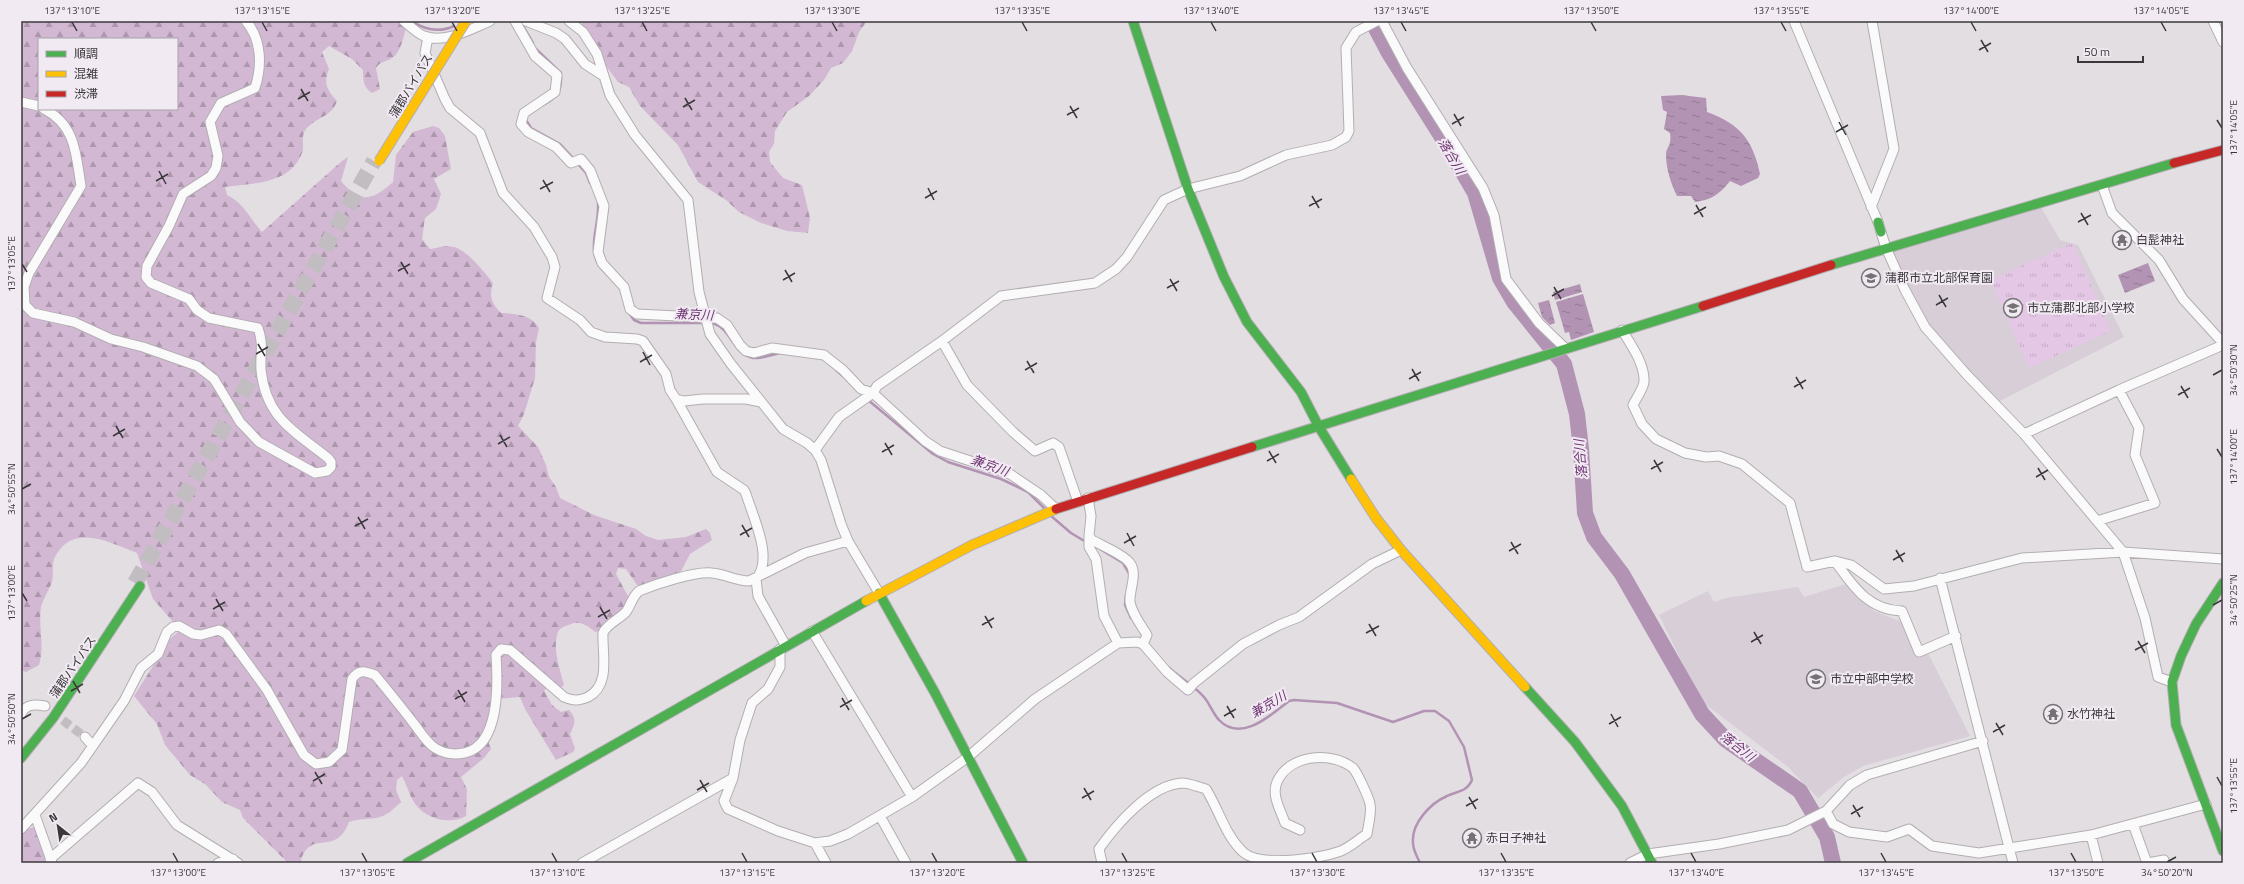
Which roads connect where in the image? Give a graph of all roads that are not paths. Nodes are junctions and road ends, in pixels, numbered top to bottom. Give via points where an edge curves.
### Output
1 (246, 21) edge
2 (404, 21) edge
3 (460, 21) edge
4 (466, 21) edge
5 (490, 21) edge
6 (515, 21) edge
7 (526, 21) edge
8 (569, 21) edge
9 (1134, 21) edge
10 (1376, 21) edge
11 (1382, 21) edge
12 (1794, 21) edge
13 (1872, 21) edge
14 (2213, 21) edge
15 (428, 37) junction
16 (2223, 42) edge
17 (602, 75) junction
18 (21, 102) edge
19 (38, 106) edge
20 (45, 110) edge
21 (2223, 150) edge
22 (2102, 185) junction
23 (1188, 189) junction
24 (1871, 207) junction
25 (1878, 222) joint
26 (1881, 232) joint
27 (1886, 248) junction
28 (707, 322) junction
29 (1622, 330) junction
30 (942, 341) junction
31 (2223, 344) edge
32 (1564, 350) junction
33 (2118, 390) junction
34 (871, 394) junction
35 (676, 399) junction
36 (761, 402) junction
37 (1319, 427) junction
38 (2024, 434) junction
39 (816, 450) junction
40 (1088, 498) junction
41 (1078, 502) junction
42 (1055, 509) junction
43 (2097, 521) junction
44 (848, 541) junction
45 (1089, 541) junction
46 (1401, 550) junction
47 (2123, 552) junction
48 (2223, 559) edge
49 (1834, 561) junction
50 (1940, 578) junction
51 (756, 579) junction
52 (2223, 583) edge
53 (879, 593) junction
54 (812, 631) junction
55 (1956, 636) junction
56 (1145, 640) junction
57 (1118, 643) junction
58 (783, 648) junction
59 (2172, 682) junction
60 (45, 706) tunnel mouth
61 (21, 714) edge
62 (84, 737) tunnel mouth
63 (1983, 742) junction
64 (92, 746) junction
65 (21, 749) edge
66 (968, 757) junction
67 (21, 758) edge
68 (733, 778) junction
69 (912, 797) junction
70 (2206, 804) junction
71 (1825, 811) junction
72 (35, 815) junction
73 (880, 816) junction
74 (2133, 824) junction
75 (21, 829) edge
76 (1300, 830) dead end
77 (2092, 835) junction
78 (815, 843) junction
79 (2010, 848) junction
80 (2223, 851) edge
81 (1648, 854) junction
82 (2164, 860) dead end
83 (51, 861) edge
84 (236, 861) edge
85 (218, 863) edge
86 (407, 863) edge
87 (582, 863) edge
88 (826, 863) edge
89 (906, 863) edge
90 (1023, 863) edge
91 (1102, 863) edge
92 (1630, 863) edge
93 (1652, 863) edge
94 (2013, 863) edge
95 (2098, 863) edge
96 (2147, 863) edge

1 - 20 street via 256,41 260,58 260,71 255,88 221,103 210,122 218,156 216,168 211,176 183,194 147,266 146,277 151,283 189,299 197,310 210,318 258,328 262,339 262,371 269,402 277,416 328,458 331,467 327,471 310,471 259,442 240,422 214,379 197,366 111,339 74,322 33,313 25,305 24,287 28,273 81,186 73,139 66,128
2 - 15 street
3 - 4 main road, 蒲郡バイパス, bridge via 376,161
5 - 15 street via 454,35
6 - 28 street via 535,56 557,75 555,92 524,113 521,124 528,132 556,147 571,163 581,159 590,170 604,206 598,252 602,263 624,287 630,309 637,314
7 - 17 street via 565,39 585,64
8 - 17 street via 586,37 597,54
9 - 23 main road
10 - 23 street via 1356,32 1346,48 1349,131 1346,137 1332,145 1286,155 1240,176
11 - 32 street via 1407,68 1483,188 1494,215 1506,279 1539,323
12 - 24 street
13 - 24 street via 1894,149
14 - 16 street
15 - 35 street via 426,53 450,108 480,133 504,193 534,227 552,257 554,267 547,298 580,320 591,332 642,341 666,374 670,390
17 - 28 street via 610,95 635,135 688,200 699,292
18 - 19 street
21 - 22 main road
22 - 27 main road
22 - 31 street via 2112,213 2159,260 2183,299
23 - 30 street via 1164,200 1128,257 1116,269 1095,282 1001,296
23 - 37 main road via 1224,277 1247,322 1301,392
24 - 25 street
25 - 26 main road
26 - 27 street
27 - 29 main road
27 - 38 street via 1925,327
28 - 34 street via 723,320 746,351 754,353 772,348 824,355 860,388
28 - 36 street via 731,364
29 - 32 main road
29 - 49 street via 1638,357 1643,373 1644,384 1633,405 1642,424 1656,439 1685,453 1706,457 1719,456 1742,464 1790,503 1807,567
30 - 34 street via 877,386
30 - 41 street via 967,384 1013,432 1035,450 1053,443 1059,447
31 - 33 street
32 - 37 main road
33 - 38 street
33 - 43 street via 2139,428 2135,455 2155,503
34 - 39 street via 839,417
34 - 42 street via 940,451 1010,474 1041,495
35 - 36 street via 746,399
35 - 51 street via 717,472 746,494 764,556 762,572
36 - 39 street via 783,429
37 - 40 main road
37 - 46 main road via 1376,518
38 - 43 street
39 - 44 street
40 - 41 main road
40 - 45 street via 1092,516
41 - 42 main road
42 - 53 main road via 972,545
43 - 47 street
44 - 51 street via 805,553
44 - 53 street
45 - 56 street via 1092,540 1128,560 1132,567 1134,577 1131,607
45 - 57 street via 1096,559 1104,616
46 - 56 street via 1372,564 1299,617 1243,644 1188,690 1167,672
46 - 81 main road via 1575,742 1622,806
47 - 48 street
47 - 50 street via 2022,558
47 - 59 street via 2145,618 2158,677
49 - 50 street via 1851,565 1884,589 1914,586
49 - 55 street via 1852,584 1876,606 1887,611 1902,611 1919,652
50 - 55 street
51 - 58 street via 758,596
51 - 64 street via 739,581 713,573 702,573 639,591 626,611 603,633 604,672 601,684 597,690 581,700 572,701 564,697 510,650 501,649 496,655 497,682 491,727 484,742 468,752 451,754 435,748 376,675 360,671 352,679 342,750 329,762 316,764 304,755 267,690 226,634 219,630 201,635 193,634 179,626 167,632 158,654 141,668 124,701
52 - 59 main road via 2196,624
53 - 54 main road
53 - 66 main road via 913,648
54 - 58 main road
54 - 69 street
55 - 63 street
56 - 57 street
57 - 66 street via 1035,699
58 - 68 street via 780,667 768,689 752,703 740,740
58 - 86 main road
59 - 70 main road via 2176,725
60 - 61 street via 32,705 25,708
62 - 64 street
63 - 71 street via 1867,775 1850,785
63 - 79 street
64 - 72 street
65 - 67 main road, 蒲郡バイパス via 138,585 53,718
66 - 69 street
66 - 90 main road
68 - 78 street via 724,801 728,809 778,831
68 - 87 street
69 - 73 street
70 - 74 street
70 - 80 main road
71 - 79 street via 1833,824 1849,832 1887,837 1909,829 1932,846 1979,853
71 - 81 street via 1788,830 1719,844
72 - 75 street
72 - 83 street
73 - 78 street via 848,834 830,841
73 - 89 street
74 - 77 street
74 - 96 street
76 - 91 street via 1285,823 1275,797 1276,782 1289,767 1312,757 1335,760 1354,769 1371,805 1367,834 1342,850 1304,860 1258,858 1245,853 1228,833 1206,789 1184,783 1158,792 1119,822 1099,849
77 - 79 street
77 - 95 street
78 - 88 street
79 - 94 street
81 - 92 street
81 - 93 main road
82 - 96 street
83 - 84 street via 138,783 152,792 177,825
84 - 85 street

